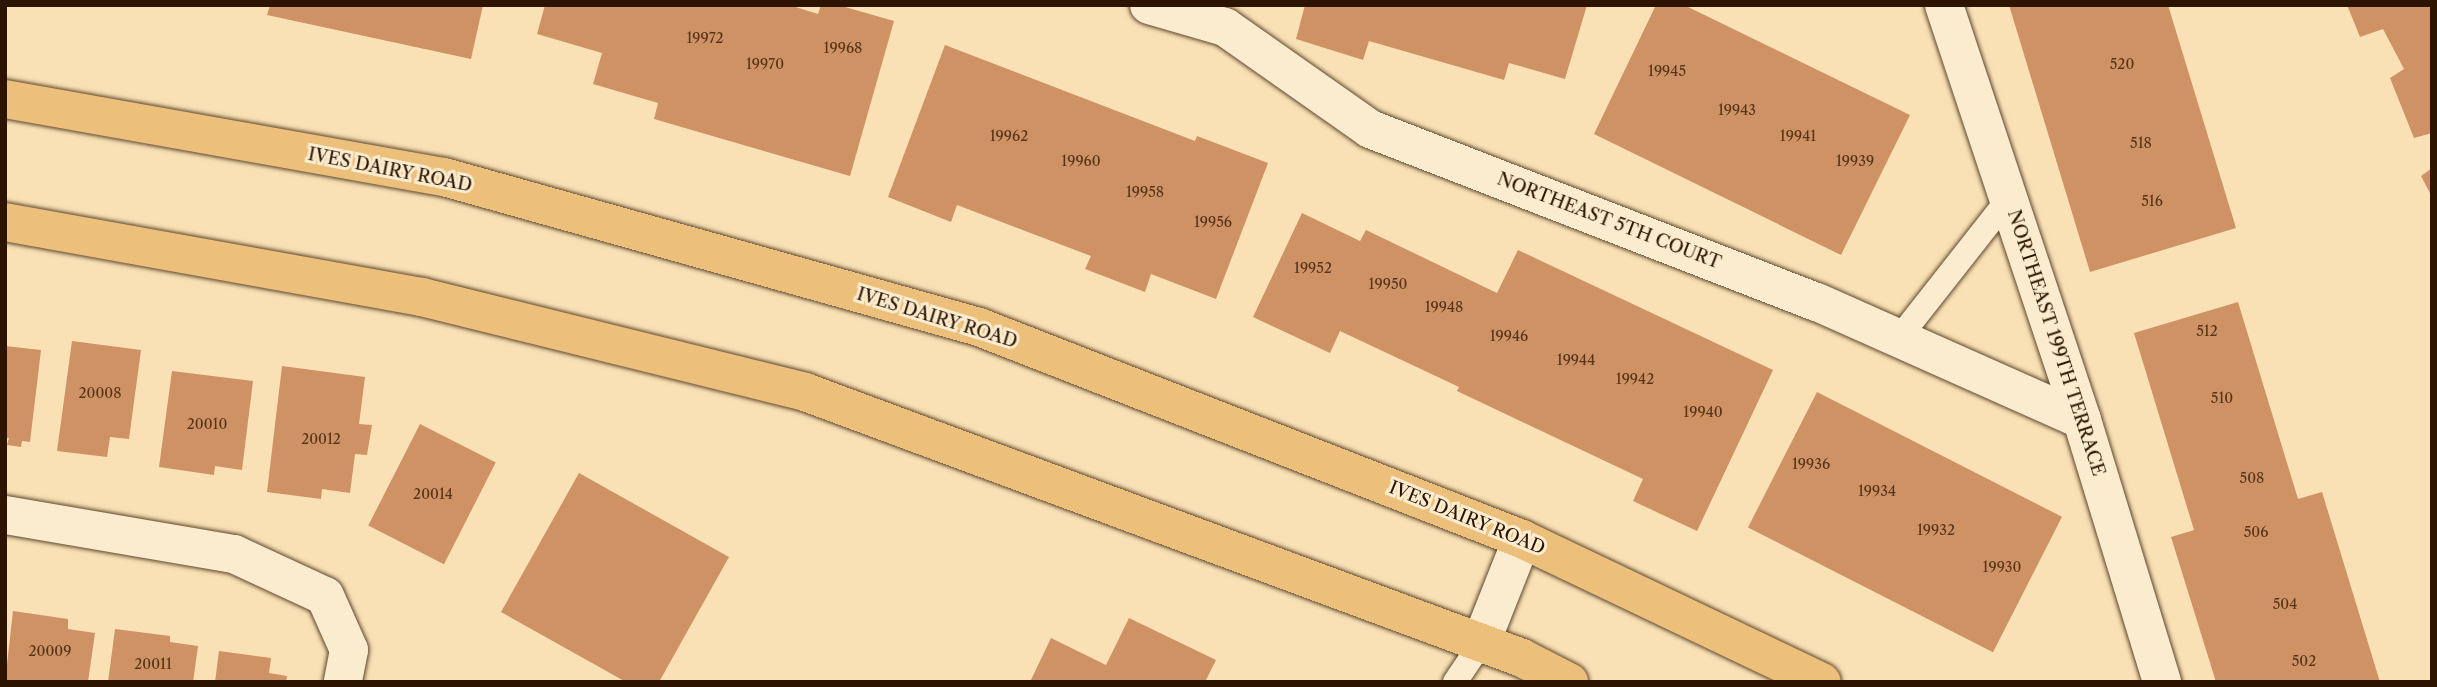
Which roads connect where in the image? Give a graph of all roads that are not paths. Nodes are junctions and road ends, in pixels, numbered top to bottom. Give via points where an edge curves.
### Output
1 (1149, 5) edge
2 (1944, 5) edge
3 (1227, 16) edge
4 (5, 99) edge
5 (2009, 198) junction
6 (5, 222) edge
7 (1899, 338) junction
8 (2082, 420) junction
9 (5, 515) edge
10 (1522, 538) junction
11 (1480, 645) junction
12 (343, 682) edge
13 (1455, 682) edge
14 (1472, 682) edge
15 (1569, 682) edge
16 (1822, 682) edge
17 (2162, 682) edge

1 - 3 street, NORTHEAST 5TH COURT
2 - 5 street, NORTHEAST 199TH TERRACE
3 - 7 street, NORTHEAST 5TH COURT via 1370,129
4 - 10 main road, IVES DAIRY ROAD via 444,177 966,323
5 - 7 lane
5 - 8 street, NORTHEAST 199TH TERRACE
6 - 11 main road via 422,297 805,393
7 - 8 street, NORTHEAST 5TH COURT
8 - 17 street, NORTHEAST 199TH TERRACE
9 - 12 street via 234,554 325,596 349,650
10 - 11 street
10 - 16 main road, IVES DAIRY ROAD
11 - 13 lane
11 - 14 lane
11 - 15 main road via 1522,658

